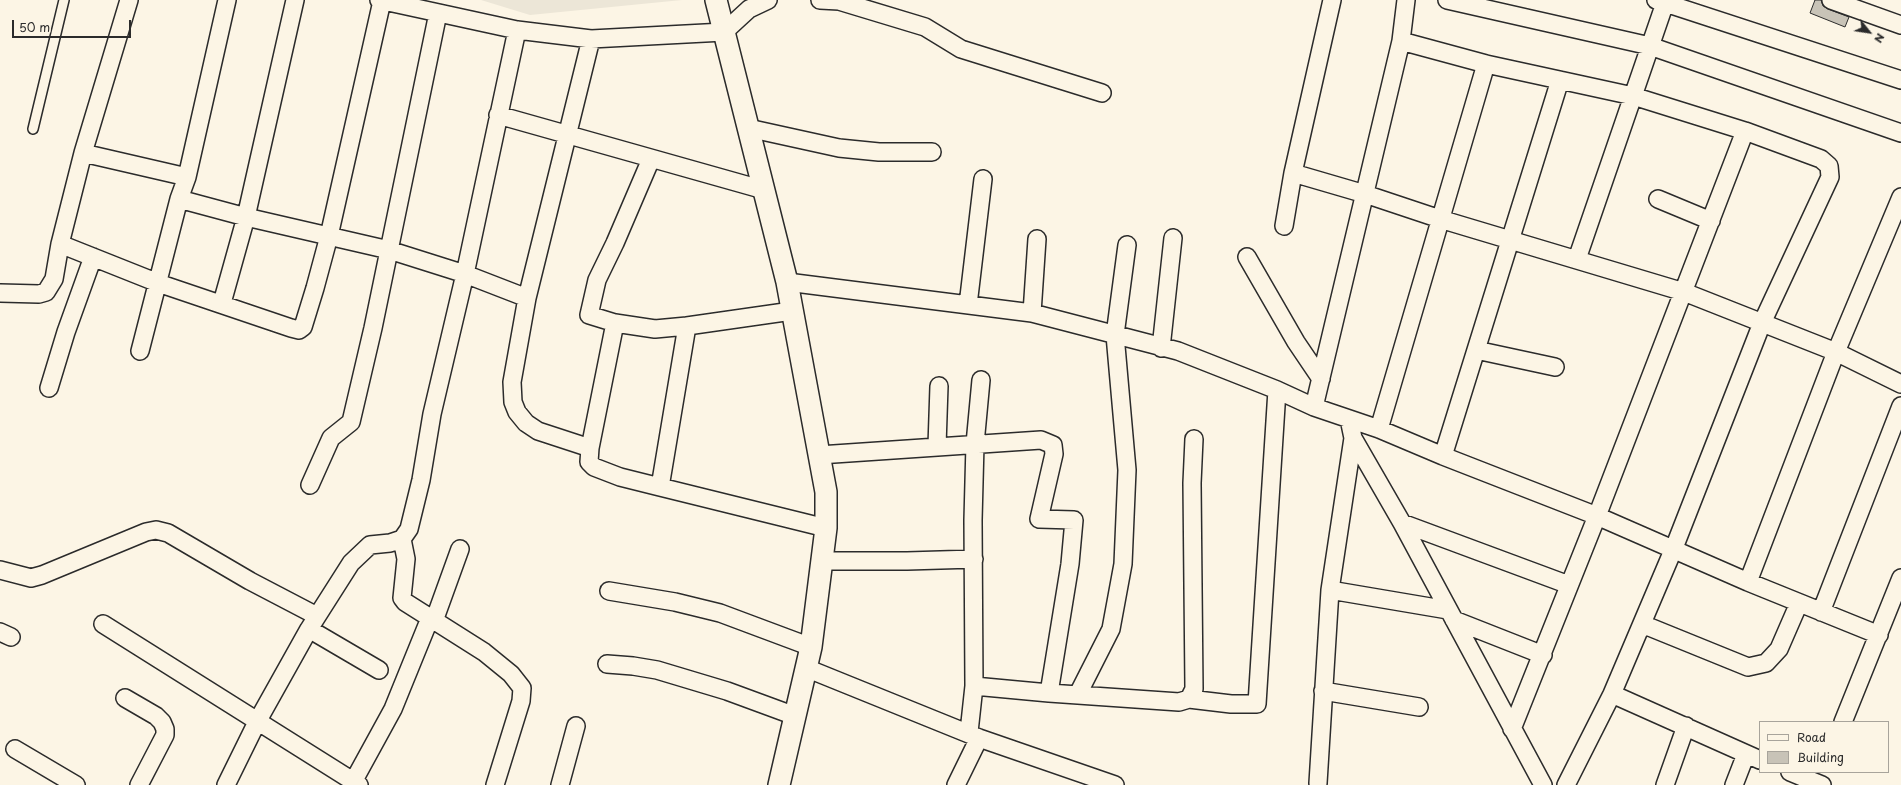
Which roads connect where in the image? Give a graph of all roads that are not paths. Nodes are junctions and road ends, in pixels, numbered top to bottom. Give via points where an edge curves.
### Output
1 (64, 0) edge
2 (129, 0) edge
3 (227, 0) edge
4 (296, 0) edge
5 (381, 0) edge
6 (716, 0) edge
7 (768, 0) edge
8 (820, 0) edge
9 (1332, 0) edge
10 (1406, 0) edge
11 (1448, 0) edge
12 (1831, 0) edge
13 (1662, 1) edge
14 (438, 13) junction
15 (1901, 25) edge
16 (517, 30) junction
17 (724, 32) junction
18 (590, 38) junction
19 (1401, 41) junction
20 (1650, 46) junction
21 (1486, 64) junction
22 (1560, 80) junction
23 (1901, 80) edge
24 (1102, 93) dead end
25 (1633, 96) junction
26 (498, 115) junction
27 (748, 128) junction
28 (34, 129) dead end
29 (1745, 131) junction
30 (1901, 133) edge
31 (567, 135) junction
32 (932, 152) dead end
33 (83, 154) junction
34 (651, 159) junction
35 (1293, 173) junction
36 (187, 177) junction
37 (983, 179) dead end
38 (764, 190) junction
39 (1365, 194) junction
40 (1901, 197) edge
41 (180, 199) junction
42 (1658, 199) dead end
43 (246, 217) junction
44 (1440, 219) junction
45 (1711, 221) junction
46 (1284, 226) dead end
47 (328, 236) junction
48 (1173, 238) dead end
49 (1037, 239) dead end
50 (1510, 239) junction
51 (60, 244) junction
52 (1126, 245) dead end
53 (390, 250) junction
54 (93, 257) junction
55 (1247, 257) dead end
56 (1577, 259) junction
57 (465, 274) junction
58 (787, 282) junction
59 (158, 283) junction
60 (1684, 292) junction
61 (0, 293) edge
62 (528, 298) junction
63 (222, 304) junction
64 (968, 305) junction
65 (792, 311) junction
66 (1032, 313) junction
67 (615, 323) junction
68 (1762, 324) junction
69 (687, 326) junction
70 (1115, 335) junction
71 (1161, 348) junction
72 (1476, 350) junction
73 (140, 351) dead end
74 (1836, 352) junction
75 (1555, 367) dead end
76 (1321, 378) junction
77 (981, 380) dead end
78 (1901, 384) edge
79 (939, 386) dead end
80 (49, 388) dead end
81 (1277, 390) junction
82 (1901, 406) edge
83 (1314, 407) junction
84 (1349, 418) junction
85 (1379, 428) junction
86 (1353, 438) junction
87 (1194, 439) dead end
88 (975, 444) junction
89 (937, 446) junction
90 (590, 448) junction
91 (819, 455) junction
92 (1443, 456) junction
93 (310, 485) dead end
94 (660, 487) junction
95 (1598, 516) junction
96 (1402, 523) junction
97 (826, 528) junction
98 (402, 539) junction
99 (1674, 548) junction
100 (460, 549) dead end
101 (974, 559) junction
102 (822, 561) junction
103 (0, 570) edge
104 (1901, 578) edge
105 (1748, 582) junction
106 (1569, 585) junction
107 (1330, 590) junction
108 (609, 591) dead end
109 (1799, 603) junction
110 (1821, 612) junction
111 (1451, 615) junction
112 (432, 620) junction
113 (313, 622) junction
114 (103, 624) dead end
115 (1642, 624) junction
116 (1879, 636) junction
117 (811, 647) junction
118 (1543, 655) junction
119 (607, 664) dead end
120 (806, 668) junction
121 (379, 670) dead end
122 (974, 686) junction
123 (1323, 691) junction
124 (1049, 693) junction
125 (1078, 694) junction
126 (1612, 694) junction
127 (125, 698) dead end
128 (1188, 699) junction
129 (1419, 707) dead end
130 (795, 716) junction
131 (1843, 721) edge
132 (257, 722) junction
133 (576, 726) dead end
134 (1686, 726) junction
135 (1512, 729) junction
136 (974, 735) junction
137 (15, 749) dead end
138 (1753, 757) edge
139 (1793, 773) edge
140 (1820, 781) edge
141 (356, 783) edge
142 (1318, 783) dead end
143 (76, 785) edge
144 (139, 785) edge
145 (226, 785) edge
146 (495, 785) edge
147 (560, 785) edge
148 (779, 785) edge
149 (956, 785) edge
150 (1115, 785) edge
151 (1543, 785) edge
152 (1566, 785) edge
153 (1665, 785) edge
154 (1734, 785) edge

1 - 28 lane
2 - 33 street
3 - 36 street
4 - 43 street
5 - 14 street
5 - 47 street
6 - 17 street
7 - 17 street via 749,9
8 - 24 street via 839,1 925,27 961,49
9 - 35 street
10 - 19 street
11 - 20 street
12 - 15 street
13 - 20 street
13 - 23 street
14 - 16 street
14 - 53 street
16 - 18 street
16 - 26 street
17 - 18 street
17 - 27 street
18 - 31 street
19 - 21 street
19 - 39 street
20 - 25 street
20 - 30 street
21 - 22 street
21 - 44 street
22 - 25 street
22 - 50 street
25 - 29 street
25 - 56 street
26 - 31 street
26 - 57 street
27 - 32 street via 839,148 879,152
27 - 38 street
29 - 45 street
29 - 68 street via 1821,159 1829,166 1830,177
31 - 34 street
31 - 62 street
33 - 36 street
33 - 51 street
34 - 38 street
34 - 67 street via 596,280 588,315
35 - 39 street
35 - 46 street
36 - 41 street
37 - 64 street
38 - 58 street
39 - 44 street
39 - 76 street
40 - 74 street
41 - 43 street
41 - 59 street
42 - 45 street
43 - 47 street
43 - 63 street
44 - 50 street
44 - 85 street
45 - 60 street
47 - 53 street
47 - 63 street via 306,320 299,330
48 - 71 street
49 - 66 street
50 - 56 street
50 - 72 street
51 - 54 street
51 - 61 street via 54,279 46,292
52 - 70 street
53 - 57 street
53 - 93 street via 352,422 331,438
54 - 59 street
54 - 80 street
55 - 76 street via 1296,342
56 - 60 street
57 - 62 street
57 - 98 street via 432,414 413,513 409,529
58 - 64 street
58 - 65 street
59 - 63 street
59 - 73 street
60 - 68 street
60 - 95 street
62 - 90 street via 512,382 513,402 517,412 526,423 538,431
64 - 66 street
65 - 69 street
65 - 91 street
66 - 70 street
67 - 69 street via 655,329
67 - 90 street
68 - 74 street
68 - 99 street
69 - 94 street
70 - 71 street
70 - 125 street via 1127,470 1123,564 1110,629
71 - 81 street via 1178,351
72 - 75 street
72 - 92 street
74 - 78 street
74 - 105 street
76 - 83 street
77 - 88 street
79 - 89 street
81 - 83 street
81 - 128 street via 1257,704
82 - 110 street
83 - 84 street
84 - 85 street
84 - 86 street
85 - 92 street
86 - 96 street
86 - 107 street
87 - 128 street via 1194,689
88 - 89 street
88 - 101 street
88 - 124 street via 1041,440 1053,445 1054,454 1039,519 1074,520 1070,564
89 - 91 street
90 - 94 street via 589,462 594,467 620,477
91 - 97 street via 826,492
92 - 95 street
94 - 97 street
95 - 99 street
95 - 106 street
96 - 106 street
96 - 111 street
97 - 102 street
98 - 112 street via 406,559 402,598 409,606
98 - 113 street via 370,545 363,551 351,563
99 - 105 street
99 - 115 street
100 - 112 street
101 - 102 street
101 - 122 street
102 - 117 street
103 - 113 street via 31,578 156,530 168,533 250,581
104 - 116 street
105 - 109 street
106 - 118 street
107 - 111 street
107 - 123 street
108 - 117 street via 675,602 720,613
109 - 110 street
109 - 115 street via 1779,649 1766,663 1748,667
110 - 116 street
111 - 118 street
111 - 135 street
112 - 141 street via 393,710
112 - 146 street via 484,652 511,674 522,688 521,701
113 - 121 street
113 - 132 street
114 - 132 street
115 - 126 street
116 - 131 street
117 - 120 street
118 - 135 street
119 - 130 street via 656,670 727,691
120 - 130 street
120 - 136 street
122 - 124 street
122 - 136 street
123 - 129 street
123 - 142 street
124 - 125 street
125 - 128 street via 1179,702
126 - 134 street
126 - 152 street
127 - 144 street via 156,716 165,729 165,735
130 - 148 street
132 - 141 street
132 - 145 street
133 - 147 street
134 - 138 street
134 - 153 street
135 - 151 street
136 - 149 street
136 - 150 street
137 - 143 street
138 - 154 street
139 - 140 street

